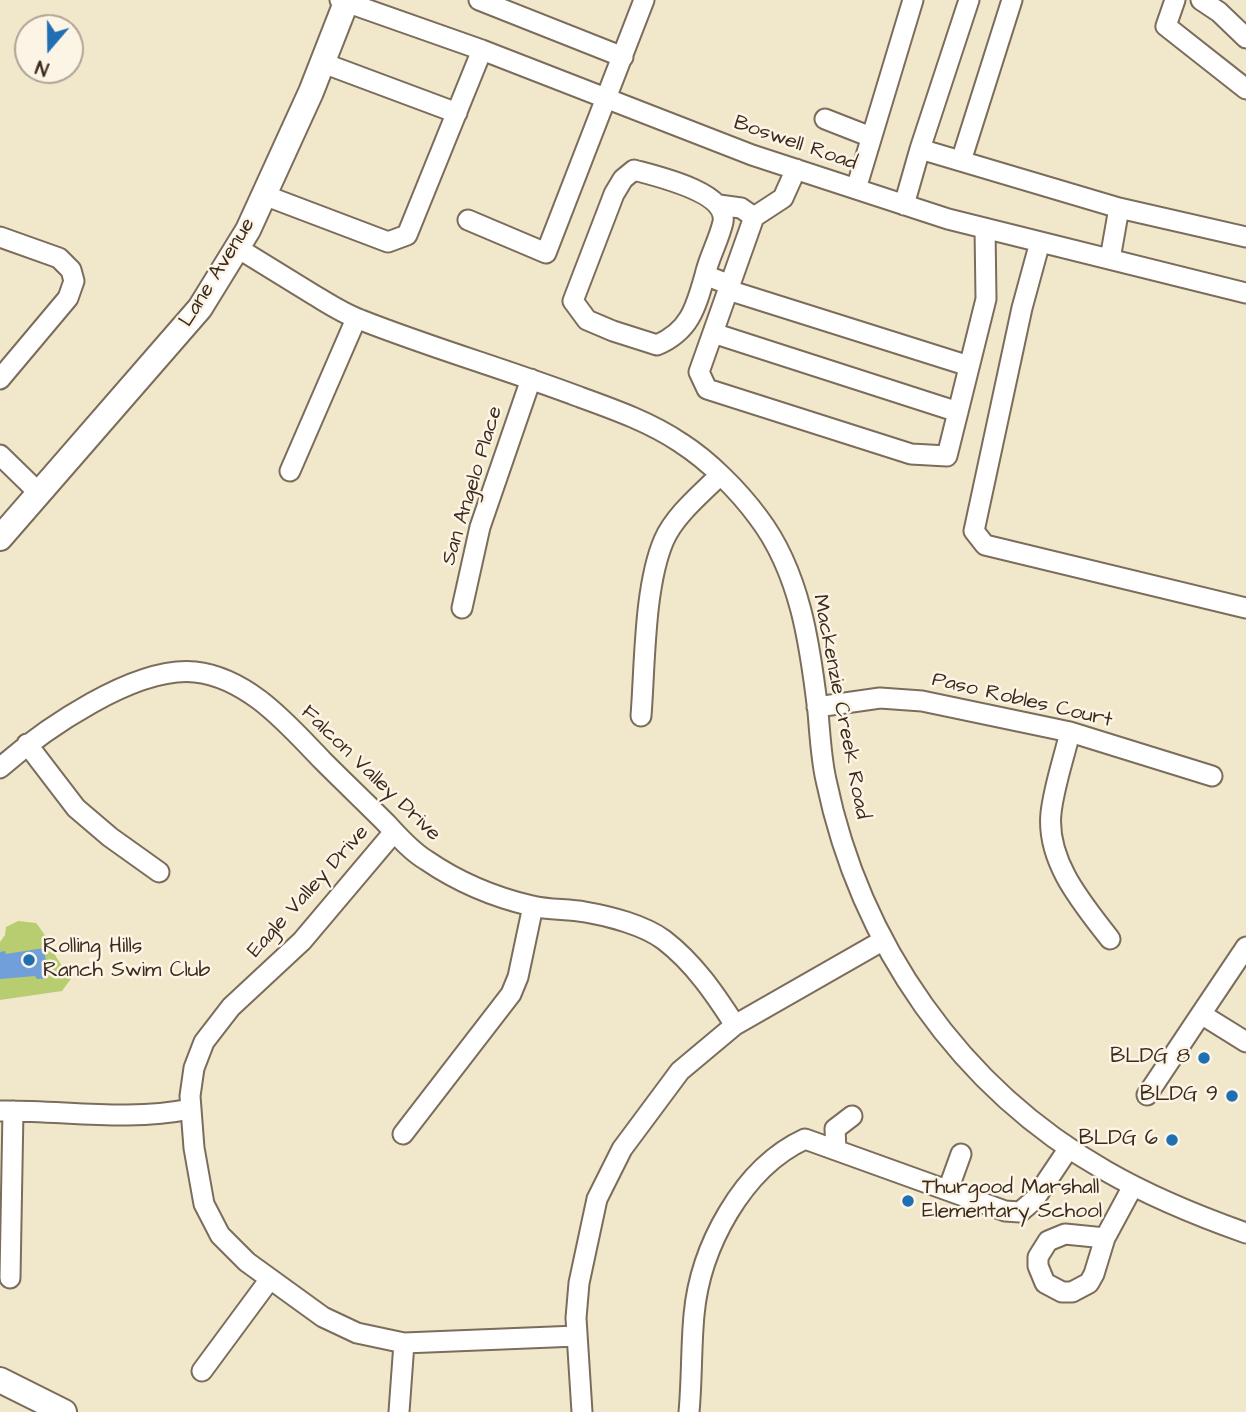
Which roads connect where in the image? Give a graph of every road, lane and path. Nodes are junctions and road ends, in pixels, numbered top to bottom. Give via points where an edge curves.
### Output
1 (479, 0) edge
2 (645, 0) edge
3 (913, 0) edge
4 (969, 0) edge
5 (1012, 0) edge
6 (1175, 0) edge
7 (1201, 0) edge
8 (344, 1) edge
9 (1246, 38) edge
10 (482, 50) junction
11 (623, 57) junction
12 (323, 63) junction
13 (1246, 89) edge
14 (607, 98) junction
15 (457, 113) junction
16 (825, 119) dead end
17 (871, 137) junction
18 (920, 149) junction
19 (961, 161) junction
20 (796, 169) junction
21 (856, 189) junction
22 (264, 195) junction
23 (719, 205) junction
24 (904, 205) junction
25 (1119, 208) junction
26 (754, 217) junction
27 (468, 220) dead end
28 (985, 228) junction
29 (0, 237) edge
30 (1246, 237) edge
31 (1040, 242) junction
32 (236, 247) junction
33 (1110, 259) junction
34 (705, 275) junction
35 (729, 287) junction
36 (1246, 292) edge
37 (356, 319) junction
38 (713, 333) junction
39 (969, 366) junction
40 (0, 379) edge
41 (531, 379) junction
42 (958, 412) junction
43 (0, 455) edge
44 (290, 471) dead end
45 (720, 475) junction
46 (39, 493) junction
47 (0, 538) edge
48 (462, 608) dead end
49 (1246, 608) edge
50 (817, 707) junction
51 (642, 716) dead end
52 (1070, 732) junction
53 (27, 744) junction
54 (0, 768) edge
55 (1212, 776) dead end
56 (394, 832) junction
57 (159, 872) dead end
58 (533, 906) junction
59 (1110, 939) dead end
60 (882, 941) junction
61 (1246, 947) edge
62 (1201, 1014) junction
63 (735, 1025) junction
64 (1246, 1041) edge
65 (1147, 1096) dead end
66 (190, 1109) junction
67 (7, 1111) edge
68 (852, 1116) dead end
69 (404, 1134) dead end
70 (1069, 1147) junction
71 (836, 1150) junction
72 (961, 1154) dead end
73 (1133, 1186) junction
74 (948, 1190) junction
75 (1246, 1233) edge
76 (1105, 1238) dead end
77 (10, 1278) dead end
78 (270, 1279) junction
79 (577, 1336) junction
80 (404, 1343) junction
81 (202, 1371) dead end
82 (0, 1380) edge
83 (64, 1412) edge
84 (399, 1412) edge
85 (582, 1412) edge
86 (690, 1412) edge

1 - 11 street
2 - 11 street
3 - 17 street
4 - 18 street
5 - 19 street
6 - 13 street via 1166,26
7 - 9 street
8 - 10 street, Boswell Road
8 - 12 main road, Lane Avenue
10 - 14 street, Boswell Road
10 - 15 street
11 - 14 street
12 - 15 street
12 - 22 main road, Lane Avenue
14 - 20 street, Boswell Road
14 - 27 street via 546,253
15 - 22 street via 407,235 388,242
16 - 17 street
17 - 21 street
18 - 19 street
18 - 24 street
19 - 25 street
20 - 21 street, Boswell Road
20 - 26 street via 783,198
21 - 24 street, Boswell Road
22 - 32 main road, Lane Avenue
23 - 26 street via 741,208
23 - 34 street via 723,220
23 - 34 street via 674,181 634,170 614,194 573,302 587,320 657,345 684,328
24 - 28 street, Boswell Road
25 - 30 street
25 - 33 street
26 - 35 street
28 - 31 street, Boswell Road
28 - 39 street via 986,299
29 - 40 street via 59,258 74,275 74,287 60,307
31 - 33 street, Boswell Road
31 - 49 street via 974,531 985,545
32 - 37 street, Mackenzie Creek Road
32 - 46 main road, Lane Avenue via 200,308
33 - 36 street, Boswell Road
34 - 35 street
35 - 38 street
35 - 39 street
37 - 41 street, Mackenzie Creek Road
37 - 44 street
38 - 42 street
38 - 42 street via 699,372 707,389 911,454 947,456
39 - 42 street
41 - 45 street, Mackenzie Creek Road via 657,428
41 - 48 street, San Angelo Place via 485,509
43 - 46 street
45 - 50 street, Mackenzie Creek Road via 759,517 793,583 803,612
45 - 51 street via 664,541 651,586
46 - 47 main road, Lane Avenue
50 - 52 street, Paso Robles Court via 880,698 922,701
50 - 60 street, Mackenzie Creek Road via 826,779 843,844
52 - 55 street, Paso Robles Court
52 - 59 street via 1051,828 1062,869
53 - 54 street, Falcon Valley Drive
53 - 56 street, Falcon Valley Drive via 86,706 147,679 182,671 210,674 268,707
53 - 57 street via 76,808
56 - 58 street, Falcon Valley Drive via 454,880
56 - 66 street, Eagle Valley Drive via 302,941 212,1029 194,1068
58 - 63 street, Falcon Valley Drive via 587,912 662,939 689,961
58 - 69 street via 511,994
60 - 63 street
60 - 70 street, Mackenzie Creek Road via 916,996 974,1067
61 - 62 street
62 - 64 street
62 - 65 street
63 - 79 street via 680,1071 622,1149 597,1199 579,1283
66 - 67 street via 92,1115
66 - 78 street, Eagle Valley Drive via 204,1204 220,1235
67 - 77 street
68 - 71 street via 835,1129
70 - 73 street, Mackenzie Creek Road
70 - 74 street via 1034,1200 1020,1212
71 - 74 street
71 - 86 street via 805,1139 790,1146 744,1190 722,1224 704,1265 694,1312
72 - 74 street
73 - 75 street, Mackenzie Creek Road
73 - 76 street
78 - 80 street, Eagle Valley Drive via 323,1317 357,1333
78 - 81 street
79 - 80 street, Eagle Valley Drive
79 - 85 street
80 - 84 street
82 - 83 main road

